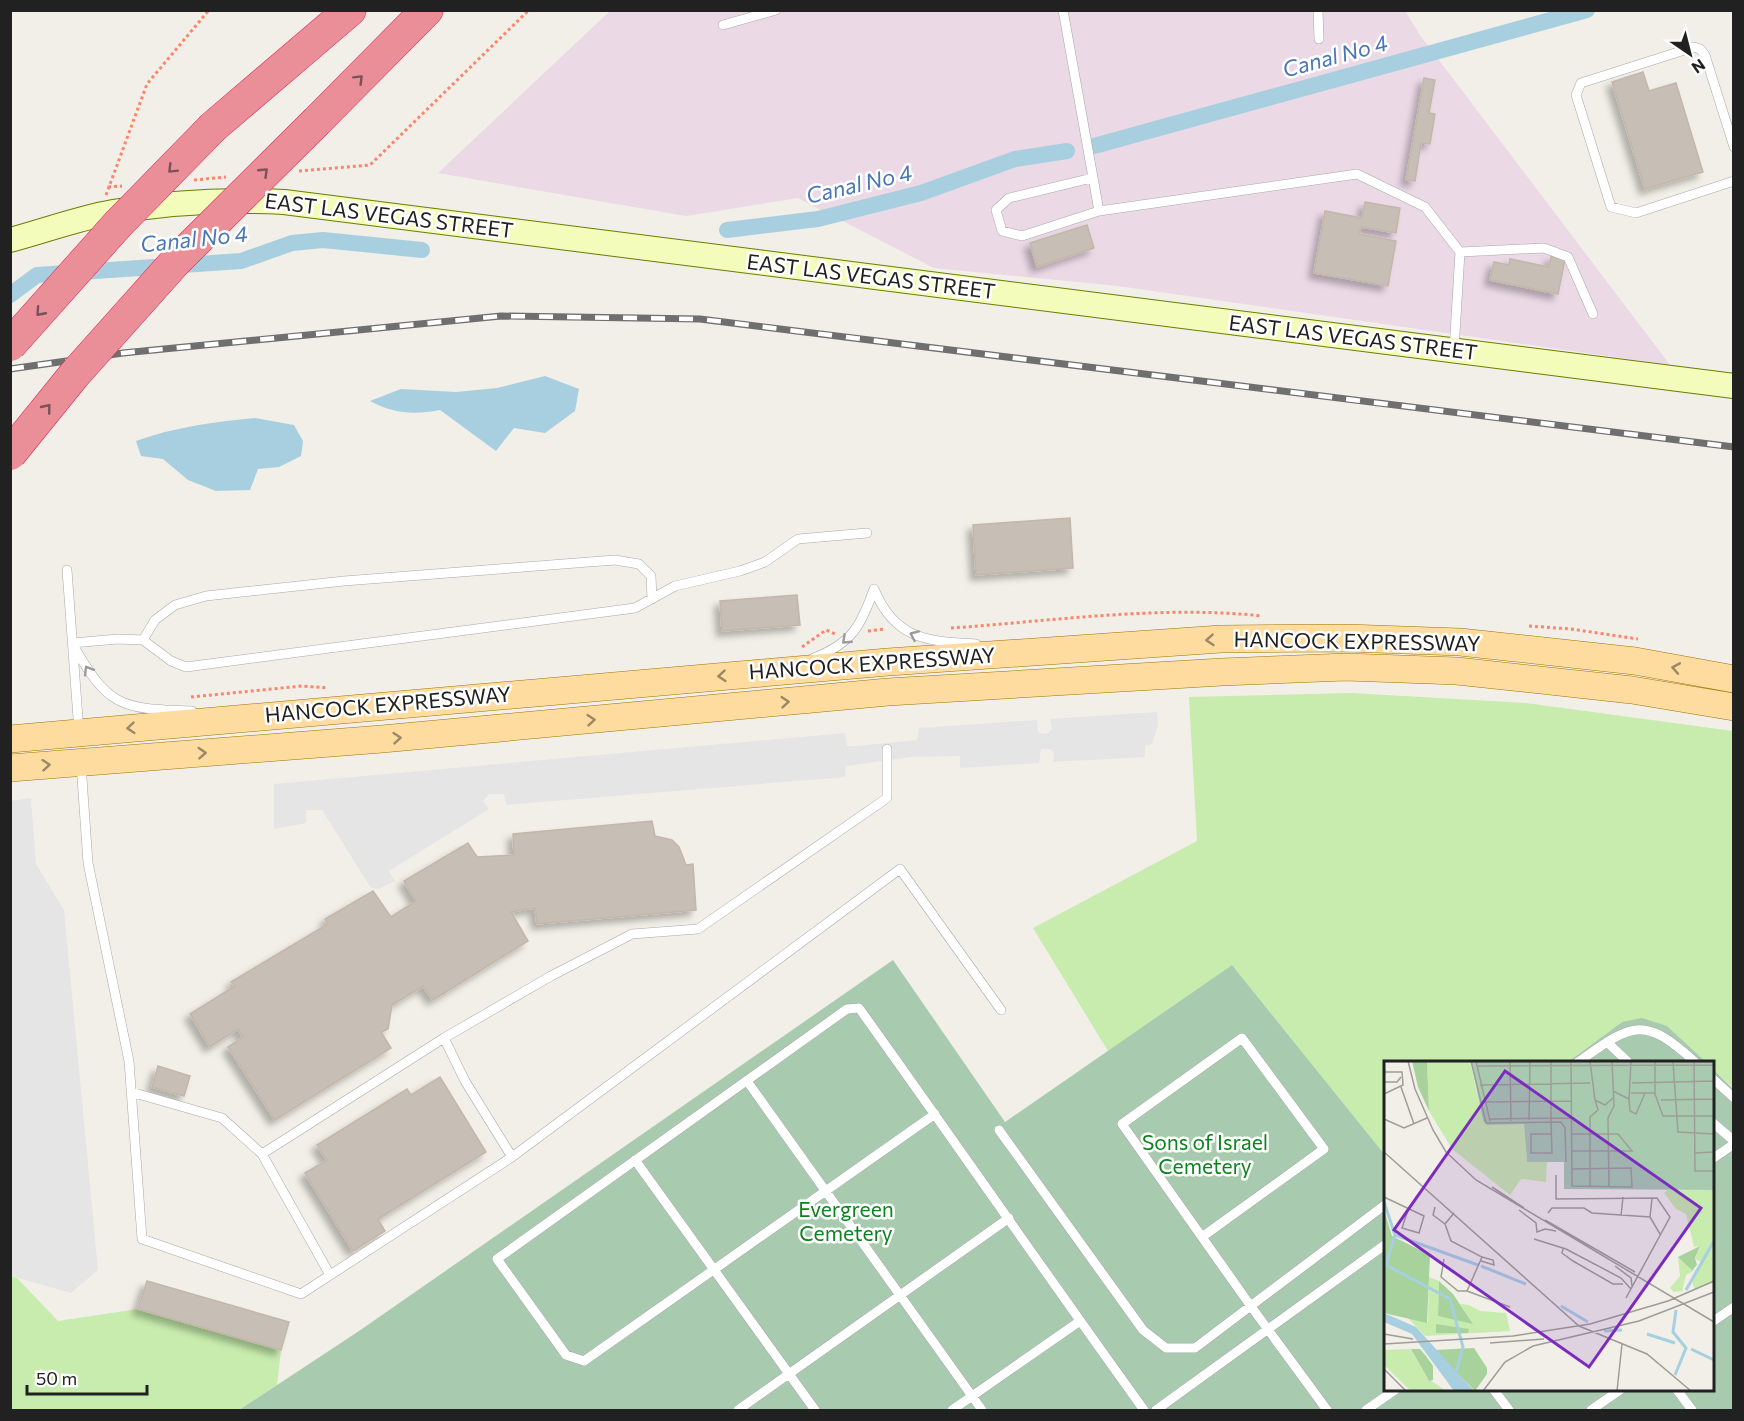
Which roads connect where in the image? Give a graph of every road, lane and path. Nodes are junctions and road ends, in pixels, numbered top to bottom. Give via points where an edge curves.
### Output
1 (209, 10) edge
2 (324, 10) edge
3 (350, 10) edge
4 (427, 10) edge
5 (776, 10) edge
6 (1063, 10) edge
7 (1318, 10) edge
8 (723, 25) dead end
9 (1319, 39) dead end
10 (213, 127) junction
11 (1734, 147) edge
12 (1092, 178) junction
13 (1734, 181) edge
14 (1099, 212) junction
15 (99, 216) junction
16 (10, 240) edge
17 (1460, 252) junction
18 (1593, 314) dead end
19 (10, 345) edge
20 (1454, 350) junction
21 (1734, 386) edge
22 (10, 454) edge
23 (867, 533) dead end
24 (67, 570) dead end
25 (652, 598) junction
26 (143, 640) junction
27 (72, 643) junction
28 (1076, 649) junction
29 (766, 673) junction
30 (1734, 680) edge
31 (1734, 707) edge
32 (299, 712) junction
33 (10, 739) edge
34 (80, 747) junction
35 (887, 749) dead end
36 (10, 768) edge
37 (1001, 1010) dead end
38 (444, 1038) junction
39 (1607, 1042) junction
40 (1579, 1061) edge
41 (1628, 1061) edge
42 (1694, 1061) edge
43 (1714, 1079) edge
44 (747, 1081) junction
45 (131, 1092) junction
46 (1734, 1098) edge
47 (934, 1114) junction
48 (1714, 1123) edge
49 (999, 1130) dead end
50 (1734, 1143) edge
51 (262, 1155) junction
52 (512, 1157) junction
53 (1714, 1158) edge
54 (635, 1160) junction
55 (826, 1190) junction
56 (1384, 1205) edge
57 (1009, 1218) junction
58 (1202, 1237) junction
59 (1384, 1245) edge
60 (714, 1270) junction
61 (330, 1275) junction
62 (900, 1295) junction
63 (1250, 1305) junction
64 (1734, 1307) edge
65 (1080, 1321) junction
66 (1714, 1321) edge
67 (1269, 1329) junction
68 (789, 1374) junction
69 (1392, 1391) edge
70 (1495, 1391) edge
71 (1617, 1391) edge
72 (1678, 1391) edge
73 (972, 1396) junction
74 (738, 1410) edge
75 (815, 1410) edge
76 (952, 1410) edge
77 (982, 1410) edge
78 (1144, 1410) edge
79 (1156, 1410) edge
80 (1327, 1410) edge
81 (1366, 1410) edge
82 (1509, 1410) edge
83 (1591, 1410) edge
84 (1692, 1410) edge

1 - 15 path via 147,84
2 - 10 highway
3 - 10 highway
22 -> 4 highway, bridge via 175,262
5 - 8 lane
6 - 12 lane
7 - 9 lane
10 -> 19 highway, bridge via 118,224
11 - 13 lane via 1706,55 1700,49 1694,47 1581,83 1577,88 1611,207 1635,213
12 - 14 lane
12 - 14 lane via 1009,198 996,210 1002,231 1022,236
14 - 17 lane via 1357,174 1425,207
15 - 16 street, EAST LAS VEGAS STREET
15 - 20 street, EAST LAS VEGAS STREET via 191,201 284,202
17 - 18 lane via 1544,248 1568,257
17 - 20 lane
20 - 21 street, EAST LAS VEGAS STREET
23 - 25 lane via 798,539 765,562 675,586
24 - 27 lane
25 - 26 lane via 635,608 186,667 171,662
25 - 26 lane via 651,576 639,564 615,560 527,565 206,596 176,605 155,620
26 - 27 lane
32 -> 27 lane via 161,710 124,705 95,682
27 - 34 lane
28 - 29 main road, HANCOCK EXPRESSWAY
28 -> 29 lane via 923,639 892,620 874,589 861,623 846,642 808,661
30 -> 28 main road, HANCOCK EXPRESSWAY via 1635,661 1460,642 1221,639
29 -> 32 main road, HANCOCK EXPRESSWAY
34 -> 31 main road, HANCOCK EXPRESSWAY via 382,740 888,692 1324,668 1457,671 1632,690
32 -> 34 main road, HANCOCK EXPRESSWAY
33 - 34 main road, HANCOCK EXPRESSWAY
36 -> 34 main road, HANCOCK EXPRESSWAY
34 - 45 lane via 88,863 129,1061
35 - 38 lane via 887,798 698,929 632,934
37 - 52 lane via 900,869
38 - 51 lane
38 - 52 lane via 465,1081
39 - 40 lane
39 - 41 lane
39 - 42 lane via 1620,1033 1639,1028 1658,1033
43 - 46 lane
44 - 47 lane via 847,1009 859,1008
44 - 54 lane
44 - 55 lane
45 - 51 lane via 222,1118
45 - 61 lane via 142,1239 301,1294
47 - 55 lane
47 - 57 lane
48 - 50 lane
49 - 63 lane via 1143,1330 1166,1348 1195,1348
50 - 53 lane
51 - 61 lane
52 - 61 lane
54 - 60 lane
54 - 60 lane via 497,1259 566,1355 584,1361
55 - 60 lane
55 - 62 lane
56 - 63 lane
57 - 62 lane
57 - 65 lane
58 - 58 lane via 1122,1124 1242,1038 1324,1149
58 - 63 lane
59 - 67 lane
60 - 68 lane
62 - 68 lane
62 - 73 lane
63 - 67 lane
64 - 66 lane
65 - 73 lane
65 - 78 lane
67 - 79 lane
67 - 80 lane
68 - 74 lane
68 - 75 lane
69 - 81 lane
70 - 82 lane
71 - 83 lane
72 - 84 lane
73 - 76 lane
73 - 77 lane

